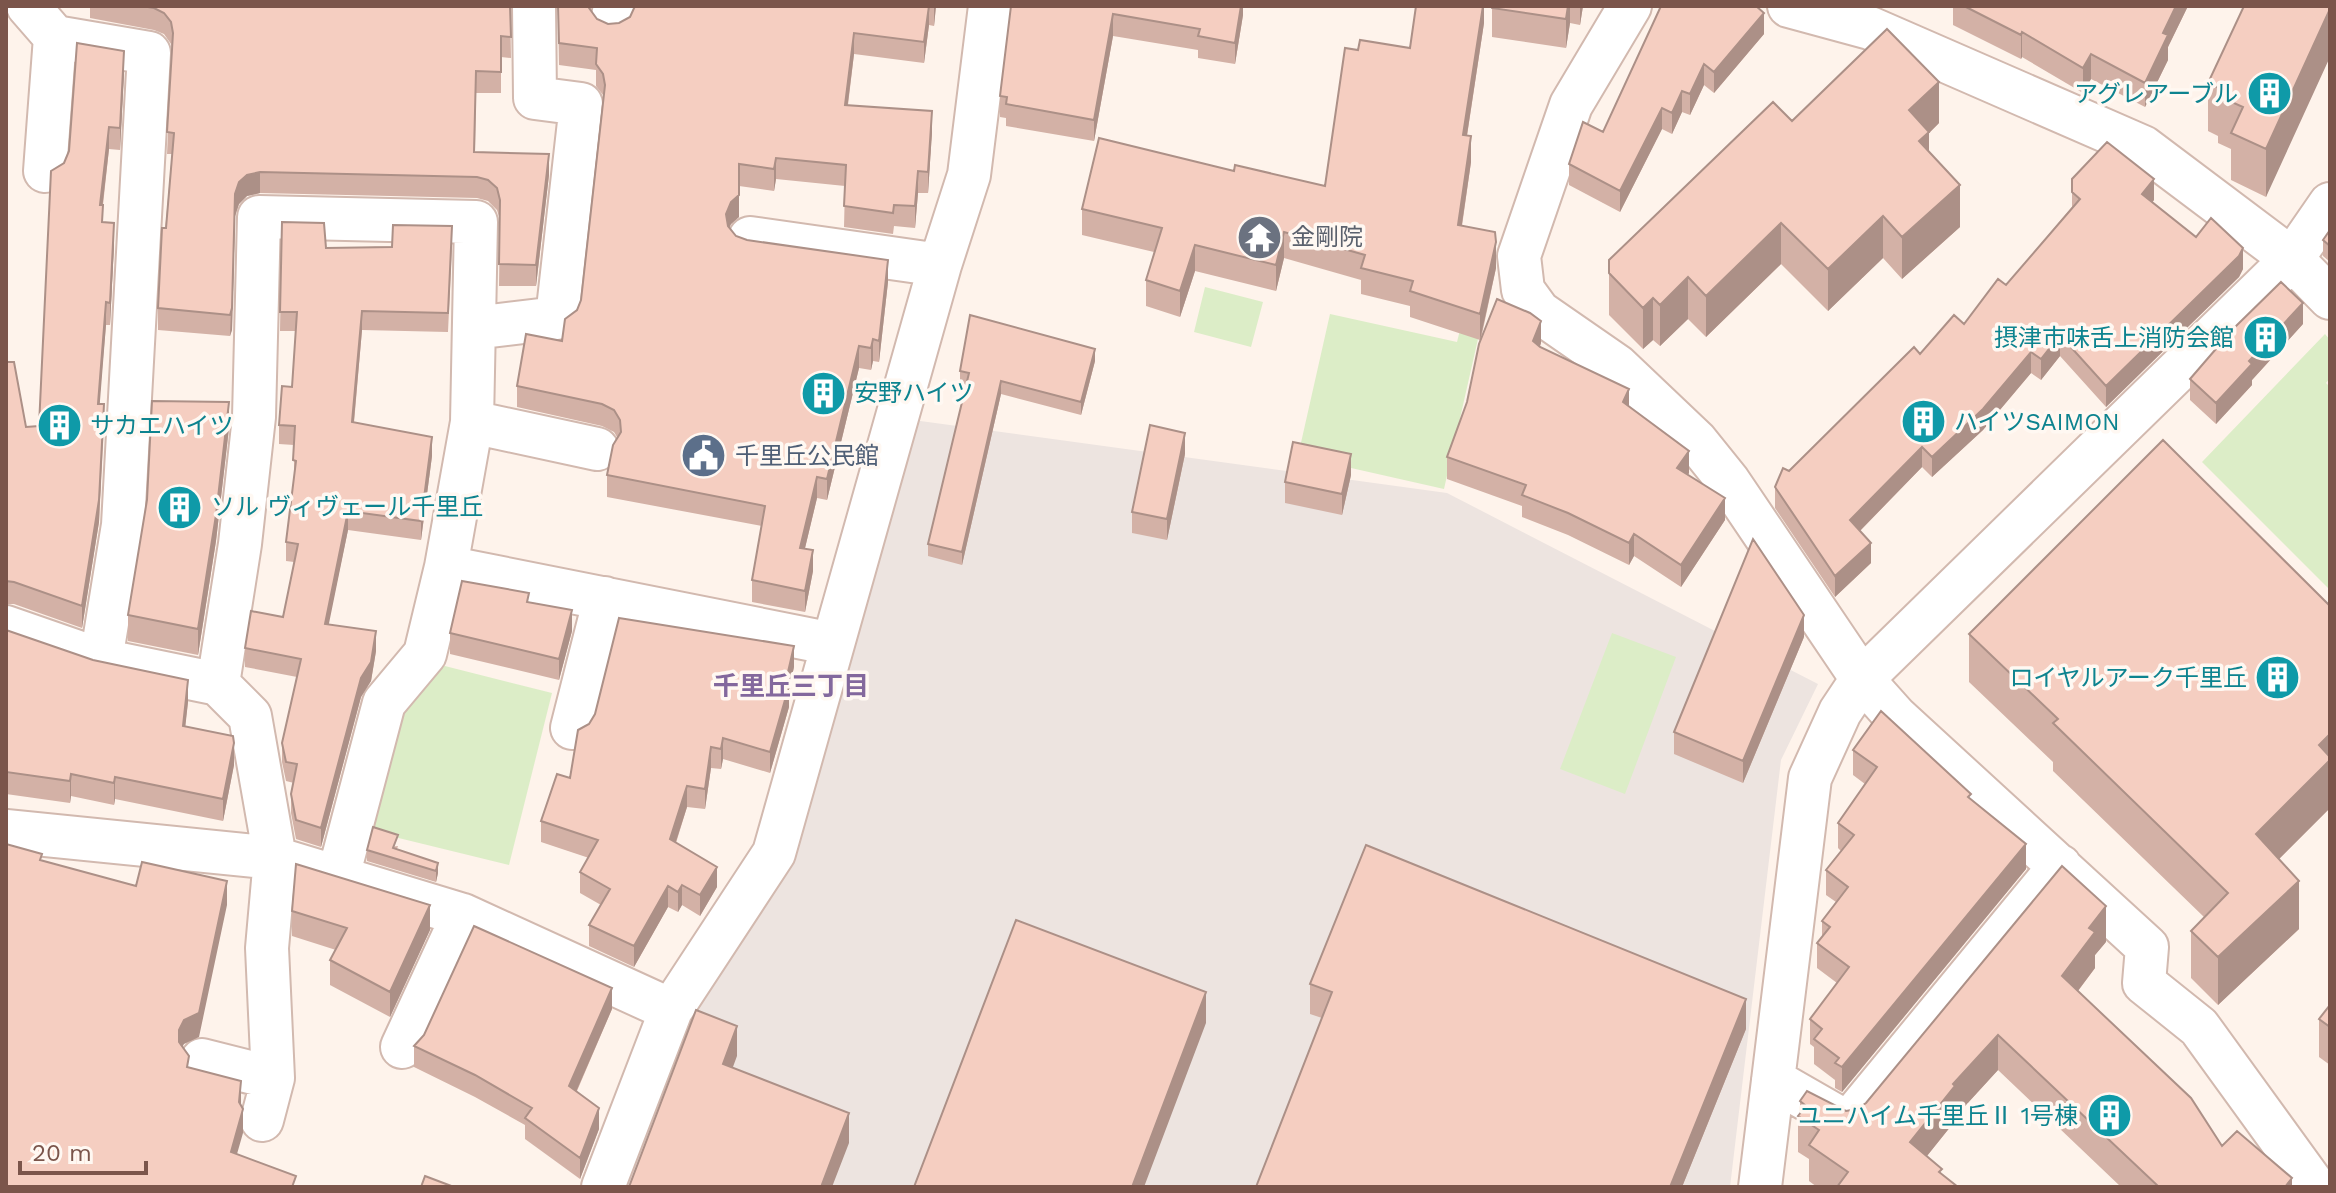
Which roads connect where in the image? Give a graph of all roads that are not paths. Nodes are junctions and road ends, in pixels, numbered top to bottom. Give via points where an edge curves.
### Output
1 (26, 6) edge
2 (534, 6) edge
3 (990, 6) edge
4 (1630, 6) edge
5 (1793, 6) edge
6 (1875, 17) edge
7 (6, 19) edge
8 (55, 37) junction
9 (45, 171) dead end
10 (2330, 204) edge
11 (750, 238) edge
12 (2292, 259) junction
13 (940, 265) junction
14 (2330, 298) edge
15 (474, 328) junction
16 (472, 422) junction
17 (597, 449) dead end
18 (446, 567) junction
19 (605, 598) junction
20 (6, 627) edge
21 (833, 644) junction
22 (101, 660) junction
23 (1862, 679) junction
24 (218, 684) junction
25 (572, 728) dead end
26 (6, 831) edge
27 (275, 858) junction
28 (2060, 866) junction
29 (338, 877) junction
30 (463, 915) junction
31 (671, 1010) junction
32 (402, 1047) dead end
33 (202, 1060) dead end
34 (273, 1078) junction
35 (1773, 1080) junction
36 (262, 1120) dead end
37 (1762, 1186) edge
38 (603, 1187) edge
39 (2315, 1187) edge

1 - 7 street
1 - 8 street
2 - 15 street via 535,98 581,104 557,318
3 - 13 street via 969,175
4 - 23 street via 1571,105 1519,256 1523,290 1539,312 1617,366 1696,441
5 - 6 street
6 - 12 street via 2143,147
8 - 9 street
8 - 22 street via 149,53 123,525
10 - 12 street
11 - 13 street
12 - 14 street
12 - 23 street
13 - 21 street
15 - 16 street
15 - 24 street via 476,222 259,217 254,417
16 - 17 street
16 - 18 street
18 - 19 street
18 - 29 street via 425,654 384,703
19 - 21 street
19 - 25 street
20 - 22 street
21 - 31 street via 774,853
22 - 24 street
23 - 28 street via 1896,717
23 - 35 street via 1840,712 1810,778
24 - 27 street via 250,716
26 - 27 street
27 - 29 street
27 - 34 street via 267,948
28 - 35 street via 1848,1123
28 - 39 street via 2147,947 2144,983 2199,1027
29 - 30 street
30 - 31 street
30 - 32 street
31 - 38 street
33 - 34 street
34 - 36 street
35 - 37 street

